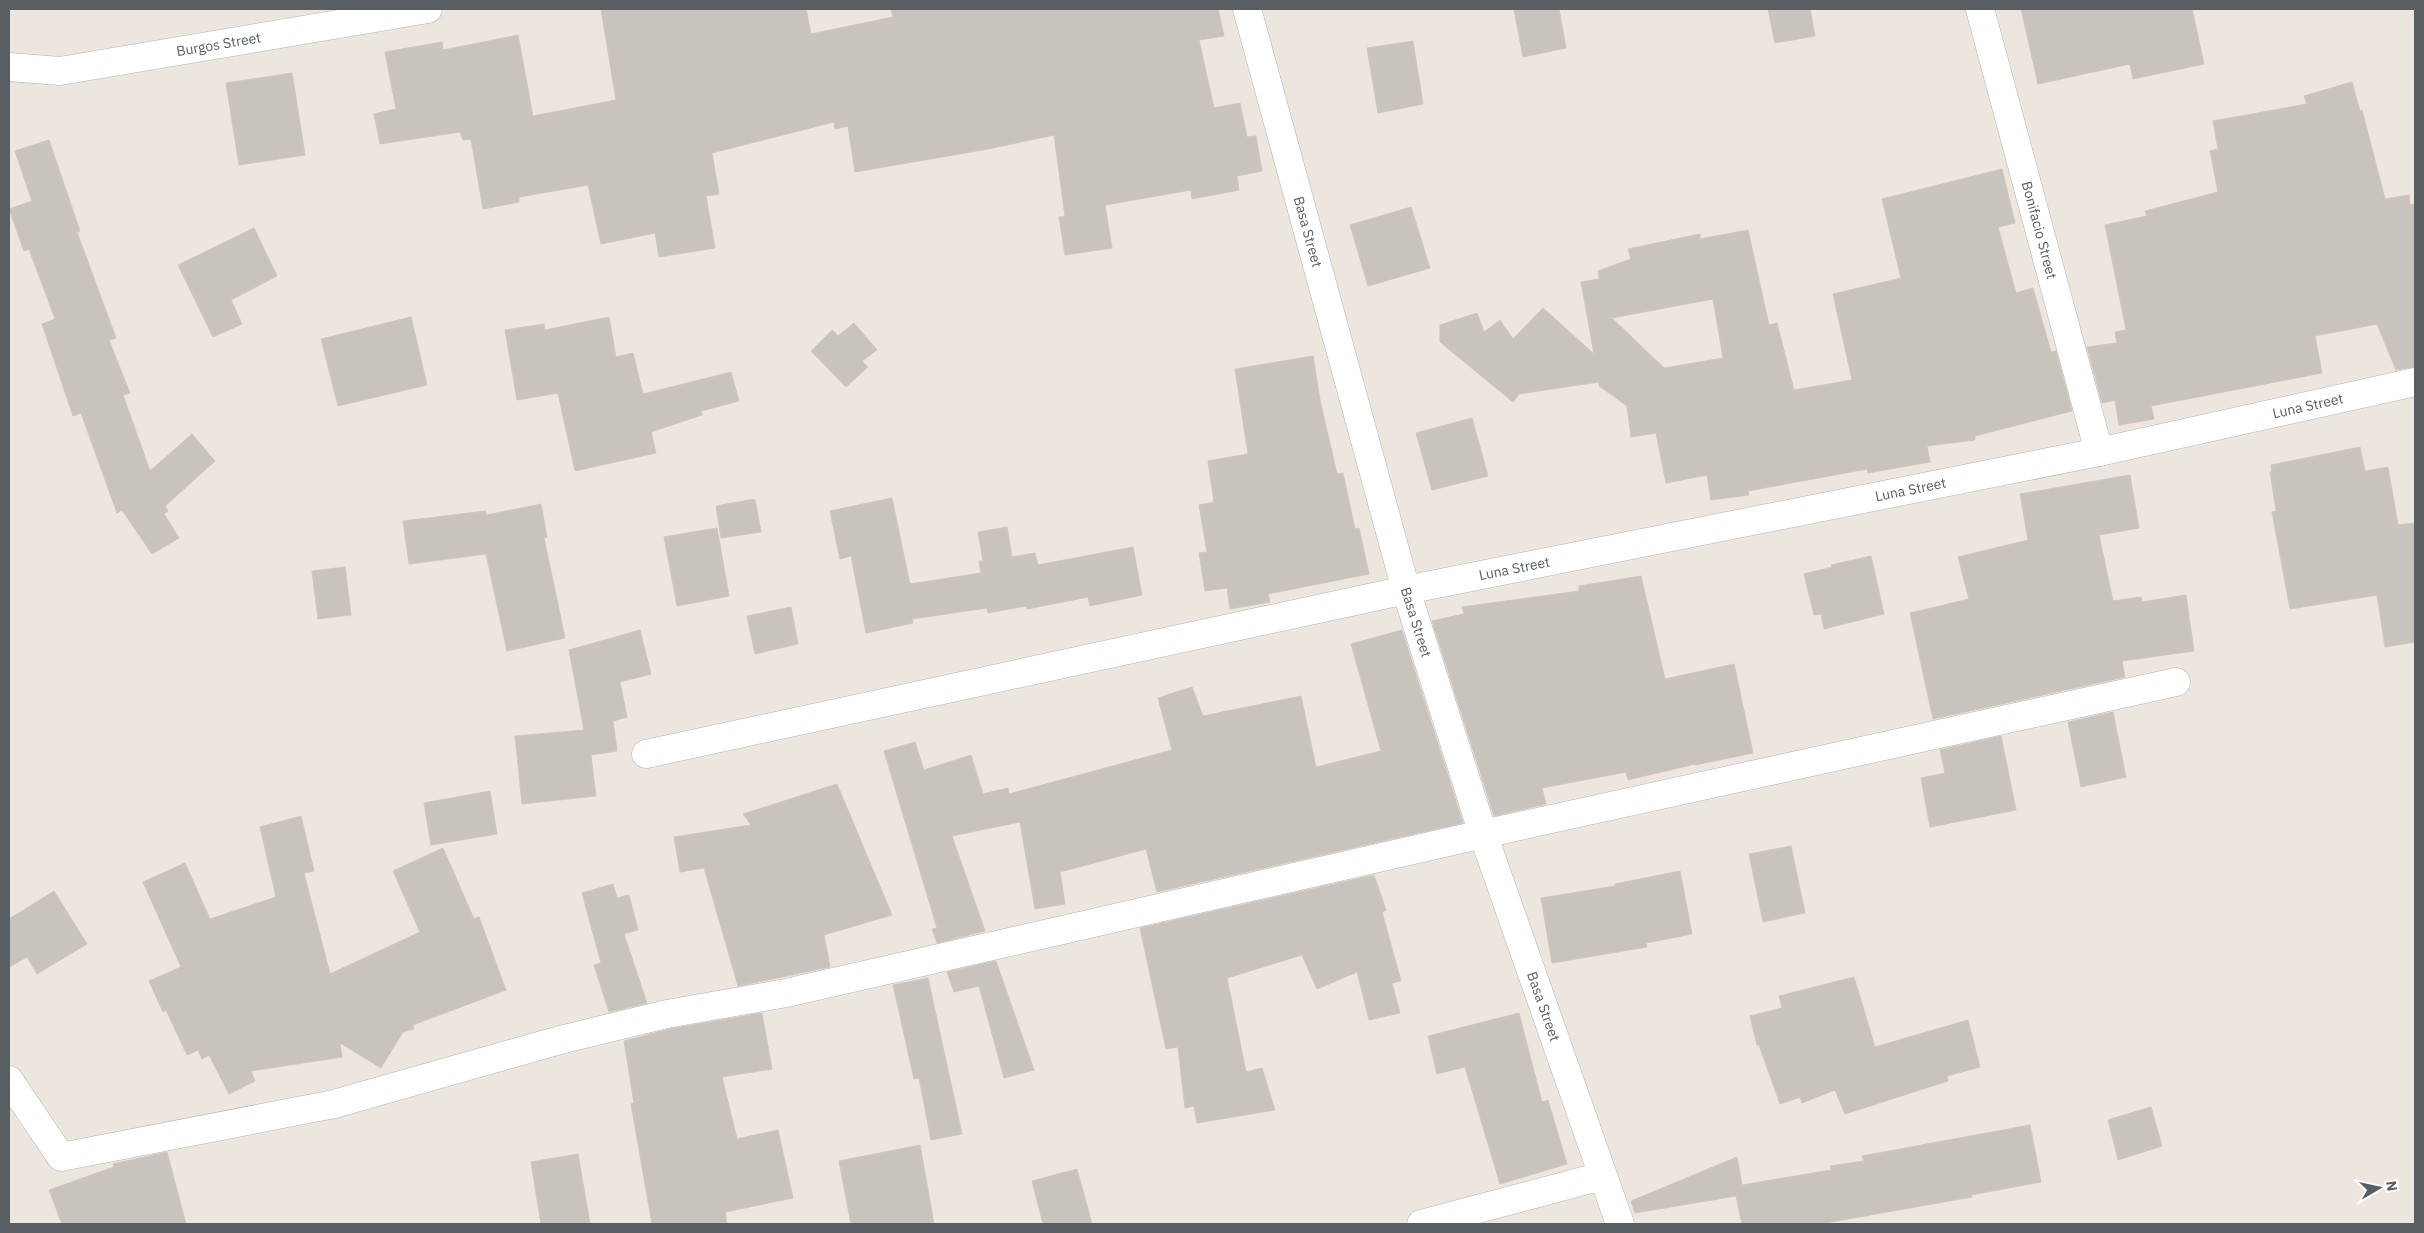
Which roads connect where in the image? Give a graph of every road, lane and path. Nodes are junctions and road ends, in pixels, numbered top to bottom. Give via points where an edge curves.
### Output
1 (428, 9) edge
2 (1247, 9) edge
3 (1980, 9) edge
4 (9, 67) edge
5 (2415, 382) edge
6 (2099, 452) junction
7 (1406, 590) junction
8 (2176, 682) dead end
9 (646, 754) dead end
10 (1483, 834) junction
11 (9, 1080) edge
12 (1602, 1176) junction
13 (1421, 1224) edge
14 (1620, 1224) edge

1 - 4 street, Burgos Street via 60,71
2 - 7 street, Basa Street
3 - 6 street, Bonifacio Street
5 - 6 street, Luna Street
6 - 7 street, Luna Street
7 - 9 street, Luna Street
7 - 10 street, Basa Street
8 - 10 street
10 - 11 street via 786,993 667,1014 560,1040 334,1104 61,1157
10 - 12 street, Basa Street
12 - 13 street
12 - 14 street, Basa Street

